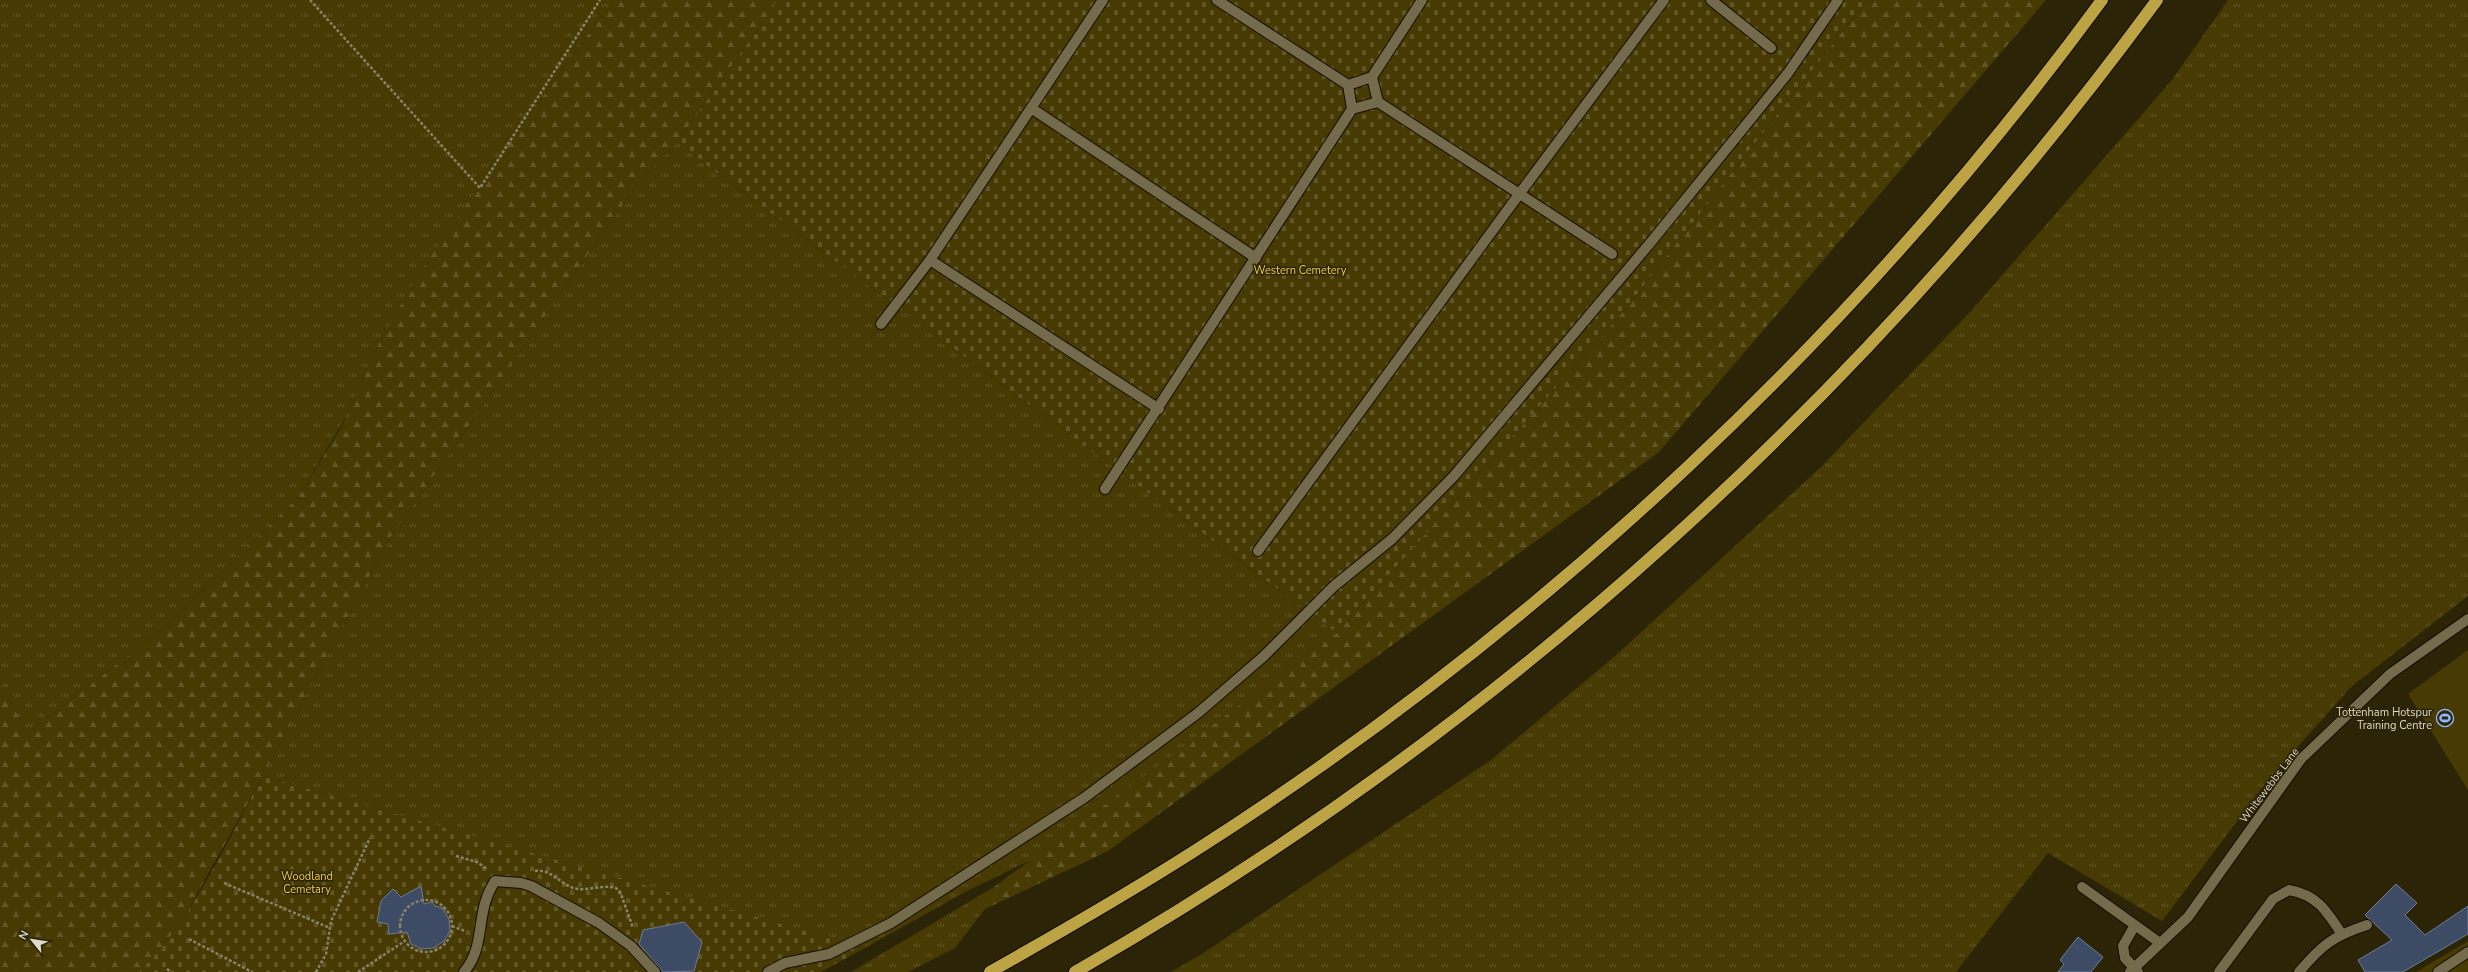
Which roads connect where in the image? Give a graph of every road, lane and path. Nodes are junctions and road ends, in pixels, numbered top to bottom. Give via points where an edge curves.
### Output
1 (310, 0) edge
2 (600, 0) edge
3 (1103, 0) edge
4 (1217, 0) edge
5 (1422, 0) edge
6 (1664, 0) edge
7 (1711, 0) edge
8 (1838, 0) edge
9 (2102, 0) edge
10 (2157, 0) edge
11 (1771, 48) dead end
12 (1372, 77) junction
13 (1348, 84) junction
14 (1378, 102) junction
15 (1030, 108) junction
16 (1352, 109) junction
17 (1520, 193) junction
18 (1612, 254) dead end
19 (1256, 258) junction
20 (930, 260) junction
21 (880, 324) dead end
22 (1159, 409) junction
23 (1105, 489) dead end
24 (1258, 551) dead end
25 (2468, 619) edge
26 (370, 838) dead end
27 (456, 856) dead end
28 (495, 881) junction
29 (521, 883) junction
30 (224, 884) dead end
31 (2082, 887) dead end
32 (2135, 925) junction
33 (2367, 925) dead end
34 (330, 928) junction
35 (2341, 933) junction
36 (188, 940) dead end
37 (405, 941) junction
38 (2160, 943) junction
39 (631, 946) junction
40 (2468, 952) edge
41 (167, 969) dead end
42 (2134, 971) edge
43 (171, 972) edge
44 (252, 972) edge
45 (316, 972) edge
46 (358, 972) edge
47 (464, 972) edge
48 (655, 972) edge
49 (768, 972) edge
50 (990, 972) edge
51 (1075, 972) edge
52 (2218, 972) edge
53 (2299, 972) edge
54 (2438, 972) edge

1 - 2 path via 480,188
3 - 15 street
4 - 13 street
5 - 12 street
6 - 17 street
7 - 11 street
8 - 49 street via 1788,73 1656,236 1454,476 1392,539 1334,586 1264,656 1198,713 1084,798 891,923 829,954 785,963
9 - 50 highway via 2027,99 1967,172 1862,291 1695,459 1577,566 1456,665 1262,806 1128,892
10 - 51 highway via 2053,136 1902,312 1787,432 1671,540 1550,644 1420,747 1232,877
12 - 13 street
12 - 14 street
13 - 16 street
14 - 16 street
14 - 17 street
15 - 19 street
15 - 20 street
16 - 19 street
17 - 18 street
17 - 24 street
19 - 22 street
20 - 21 street
20 - 22 street
22 - 23 street
25 - 38 street, Whitewebbs Lane via 2390,674 2301,760 2188,917
26 - 34 path
27 - 28 path via 481,864
28 - 29 street
28 - 47 street via 486,895 482,908 477,951
29 - 39 street via 599,923
29 - 39 path via 533,871 540,870 580,890 598,886 616,888 631,920 634,933
30 - 34 path
31 - 32 street
32 - 38 street
32 - 42 street via 2123,946 2125,958
33 - 35 street
34 - 45 path via 326,954
35 - 52 street via 2325,909 2305,893 2288,890 2273,899
35 - 53 street via 2316,952
36 - 44 path
37 - 37 path via 400,926 401,918 411,905 418,901 434,901 447,910 451,918 450,934 441,947 426,952 410,947
37 - 46 path
38 - 42 street, Whitewebbs Lane
39 - 48 street
40 - 54 street
41 - 43 path

